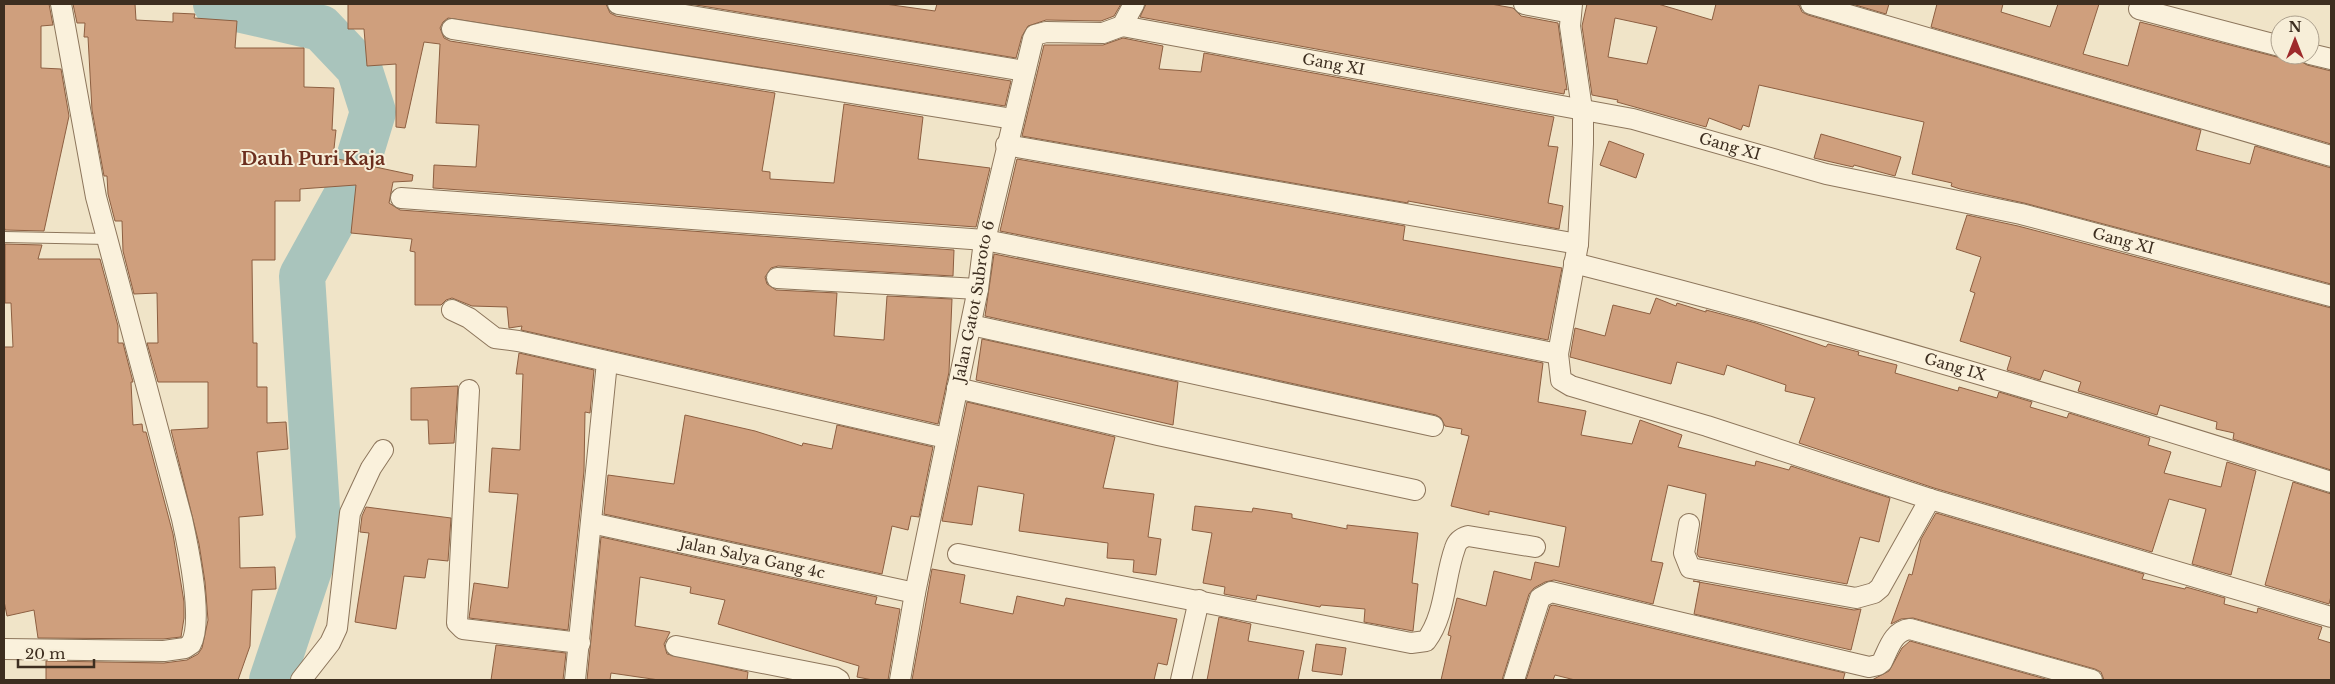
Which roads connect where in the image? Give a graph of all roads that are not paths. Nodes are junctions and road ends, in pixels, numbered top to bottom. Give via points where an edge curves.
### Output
1 (61, 4) edge
2 (618, 4) edge
3 (1134, 4) edge
4 (1524, 4) edge
5 (1811, 4) edge
6 (1572, 8) edge
7 (2139, 9) dead end
8 (1122, 26) junction
9 (452, 29) dead end
10 (2270, 43) edge
11 (1025, 71) junction
12 (1581, 109) junction
13 (1013, 118) junction
14 (1006, 145) junction
15 (2331, 156) edge
16 (401, 198) dead end
17 (4, 237) edge
18 (108, 239) junction
19 (985, 240) junction
20 (1576, 254) junction
21 (777, 278) dead end
22 (978, 289) junction
23 (2331, 296) edge
24 (452, 310) dead end
25 (970, 325) junction
26 (1558, 354) junction
27 (607, 362) junction
28 (957, 388) junction
29 (469, 390) dead end
30 (1433, 426) dead end
31 (946, 438) junction
32 (383, 450) dead end
33 (2331, 482) edge
34 (1415, 490) dead end
35 (1930, 499) junction
36 (591, 523) junction
37 (1689, 524) dead end
38 (1535, 547) dead end
39 (958, 554) dead end
40 (915, 593) junction
41 (1199, 600) junction
42 (2331, 617) edge
43 (580, 643) junction
44 (676, 646) dead end
45 (4, 649) edge
46 (301, 680) edge
47 (575, 680) edge
48 (839, 680) edge
49 (900, 680) edge
50 (1181, 680) edge
51 (1514, 680) edge
52 (2092, 680) edge

1 - 18 street via 96,197
2 - 11 street
3 - 8 street
4 - 6 street
5 - 15 street
6 - 12 street via 1570,26
7 - 10 street
8 - 11 street, Jalan Gatot Subroto 6 via 1103,33 1046,32 1035,35
8 - 12 street, Gang XI
9 - 13 street
11 - 13 street, Jalan Gatot Subroto 6
12 - 20 street via 1584,135
12 - 23 street, Gang XI via 1633,119 1826,174 2021,214
13 - 14 street, Jalan Gatot Subroto 6
14 - 19 street, Jalan Gatot Subroto 6
14 - 20 street, Gang IX
16 - 19 street
17 - 18 lane
18 - 45 street via 194,573 193,640 184,648 164,651
19 - 22 street, Jalan Gatot Subroto 6
19 - 26 street
20 - 26 street
20 - 33 street, Gang IX via 1680,290 2086,405
21 - 22 street
22 - 25 street, Jalan Gatot Subroto 6
24 - 27 street via 501,340
25 - 28 street, Jalan Gatot Subroto 6
25 - 30 street
26 - 35 street via 1561,380 1571,386 1707,426
27 - 31 street
27 - 36 street
28 - 31 street, Jalan Gatot Subroto 6
28 - 34 street
29 - 43 street via 457,623 463,629
31 - 40 street, Jalan Gatot Subroto 6
32 - 46 street via 350,514 337,628 330,643
35 - 37 street via 1880,588 1856,598 1690,568 1684,553
35 - 42 street
36 - 40 street, Jalan Salya Gang 4c
36 - 43 street
38 - 41 street via 1468,536 1460,540 1431,634 1426,641 1420,642 1404,643
39 - 41 street
40 - 49 street, Jalan Gatot Subroto 6
41 - 50 street
43 - 47 street
44 - 48 street via 834,676
51 - 52 street via 1540,598 1551,592 1869,667 1882,662 1896,634 1910,629

